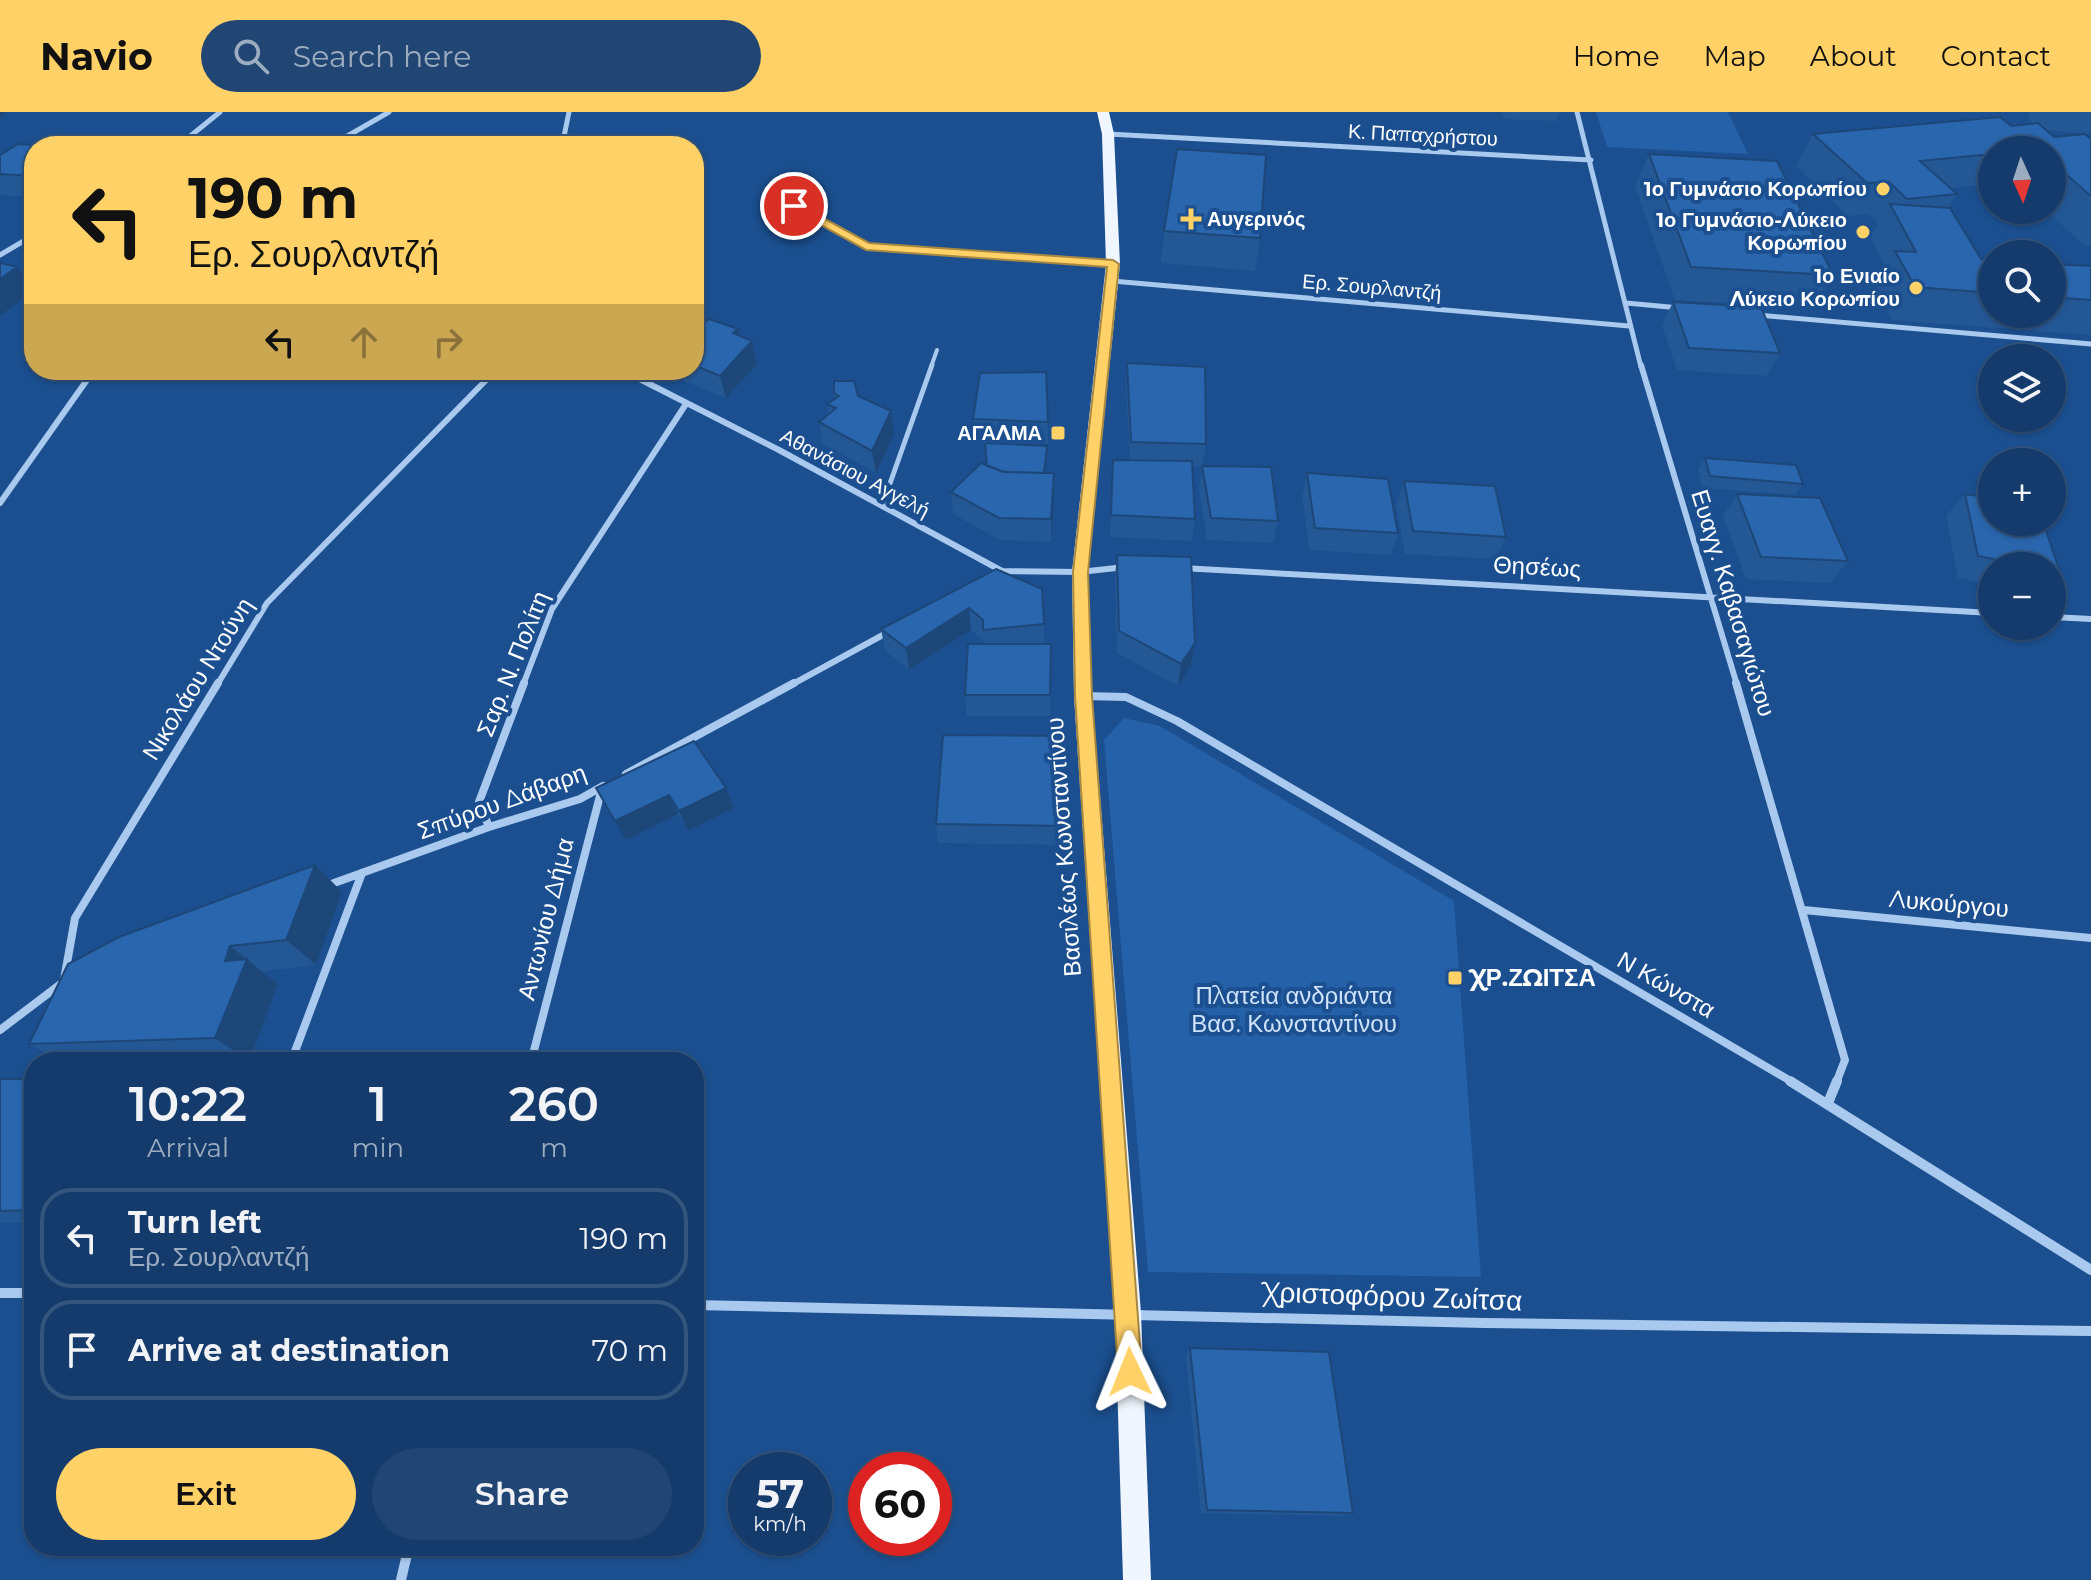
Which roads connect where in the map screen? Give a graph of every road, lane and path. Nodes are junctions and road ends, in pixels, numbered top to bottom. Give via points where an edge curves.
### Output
1 (220, 112) edge
2 (389, 112) edge
3 (569, 112) edge
4 (1103, 112) edge
5 (1577, 112) edge
6 (1108, 134) junction
7 (190, 136) edge
8 (347, 136) edge
9 (564, 136) edge
10 (1591, 160) junction
11 (794, 206) dead end
12 (24, 241) edge
13 (0, 255) edge
14 (1113, 273) junction
15 (1626, 303) junction
16 (1688, 309) edge
17 (1750, 314) edge
18 (1629, 326) junction
19 (2091, 344) edge
20 (937, 350) dead end
21 (87, 380) edge
22 (486, 380) edge
23 (641, 380) edge
24 (686, 404) junction
25 (0, 503) edge
26 (882, 506) junction
27 (1140, 565) edge
28 (1172, 567) edge
29 (1002, 571) junction
30 (1080, 572) junction
31 (988, 579) edge
32 (1711, 597) junction
33 (1978, 612) edge
34 (2066, 618) edge
35 (2091, 619) edge
36 (905, 623) edge
37 (1083, 696) junction
38 (602, 787) junction
39 (489, 827) junction
40 (362, 873) junction
41 (319, 888) dead end
42 (1804, 910) junction
43 (2091, 938) edge
44 (77, 975) edge
45 (63, 981) junction
46 (0, 1030) edge
47 (295, 1052) edge
48 (534, 1052) edge
49 (1828, 1103) junction
50 (2091, 1270) edge
51 (0, 1293) edge
52 (24, 1293) edge
53 (704, 1305) edge
54 (1128, 1313) junction
55 (2091, 1331) edge
56 (407, 1556) edge
57 (401, 1580) edge
58 (1137, 1580) edge

1 - 7 street
2 - 8 street
3 - 9 street
4 - 6 main road, Βασιλέως Κωνσταντίνου
5 - 10 street, Ευαγγ. Καβασαγιώτου
6 - 10 street, Κ. Παπαχρήστου
6 - 14 main road, Βασιλέως Κωνσταντίνου
10 - 15 street, Ευαγγ. Καβασαγιώτου
11 - 14 street, Ερ. Σουρλαντζή via 866,246
12 - 13 street
14 - 18 street, Ερ. Σουρλαντζή
14 - 30 main road, Βασιλέως Κωνσταντίνου
15 - 16 street
15 - 18 street, Ευαγγ. Καβασαγιώτου
17 - 19 street
18 - 32 street, Ευαγγ. Καβασαγιώτου
20 - 26 lane
21 - 25 street
22 - 45 street, Νικολάου Ντούνη via 267,603 75,918
23 - 24 street, Αθανάσιου Αγγελή
24 - 26 street, Αθανάσιου Αγγελή
24 - 39 street, Σαρ. Ν. Πολίτη via 552,609 479,802
26 - 29 street, Αθανάσιου Αγγελή
27 - 30 street
28 - 32 street, Θησέως
29 - 30 street, Αθανάσιου Αγγελή
29 - 31 street
30 - 37 main road, Βασιλέως Κωνσταντίνου
32 - 33 street, Θησέως
32 - 42 street, Ευαγγ. Καβασαγιώτου
34 - 35 street
36 - 38 street, Σπύρου Δάβαρη
37 - 49 street, Ν Κώνστα via 1126,697 1177,721
37 - 54 main road, Βασιλέως Κωνσταντίνου
38 - 39 street, Σπύρου Δάβαρη
38 - 48 street, Αντωνίου Δήμα
39 - 40 street, Σπύρου Δάβαρη
40 - 41 street, Σπύρου Δάβαρη
40 - 47 street
42 - 43 street, Λυκούργου
42 - 49 street, Ευαγγ. Καβασαγιώτου via 1845,1060
44 - 45 street
45 - 46 street
49 - 50 street, Ν Κώνστα
51 - 52 street
53 - 54 street, Χριστοφόρου Ζωίτσα
54 - 55 street, Χριστοφόρου Ζωίτσα
54 - 58 main road, Βασιλέως Κωνσταντίνου
56 - 57 street

